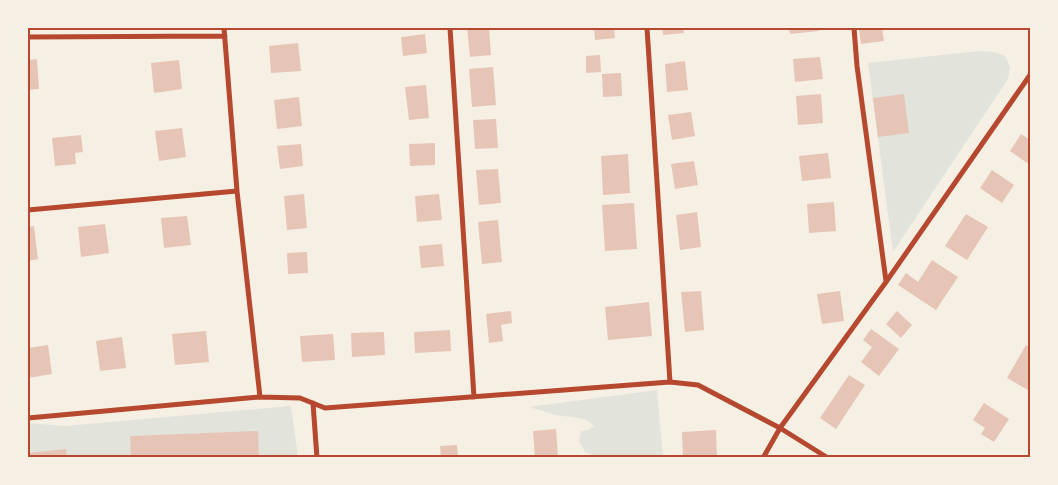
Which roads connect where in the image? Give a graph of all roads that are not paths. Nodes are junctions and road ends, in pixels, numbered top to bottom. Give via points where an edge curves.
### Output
1 (224, 28) edge
2 (450, 28) edge
3 (647, 28) edge
4 (854, 28) edge
5 (225, 36) junction
6 (28, 37) edge
7 (1030, 75) edge
8 (237, 191) junction
9 (28, 210) edge
10 (886, 282) junction
11 (670, 382) junction
12 (474, 397) junction
13 (260, 398) junction
14 (312, 403) junction
15 (28, 418) edge
16 (780, 428) junction
17 (317, 458) edge
18 (763, 458) edge
19 (828, 458) edge

1 - 5 street
2 - 12 street
3 - 11 street
4 - 10 street
5 - 6 street
5 - 8 street
7 - 10 street
8 - 9 street
8 - 13 street
10 - 16 street
11 - 12 street
11 - 16 street via 698,384
12 - 14 street via 325,408
13 - 14 street via 300,398
13 - 15 street
14 - 17 street
16 - 18 street
16 - 19 street

